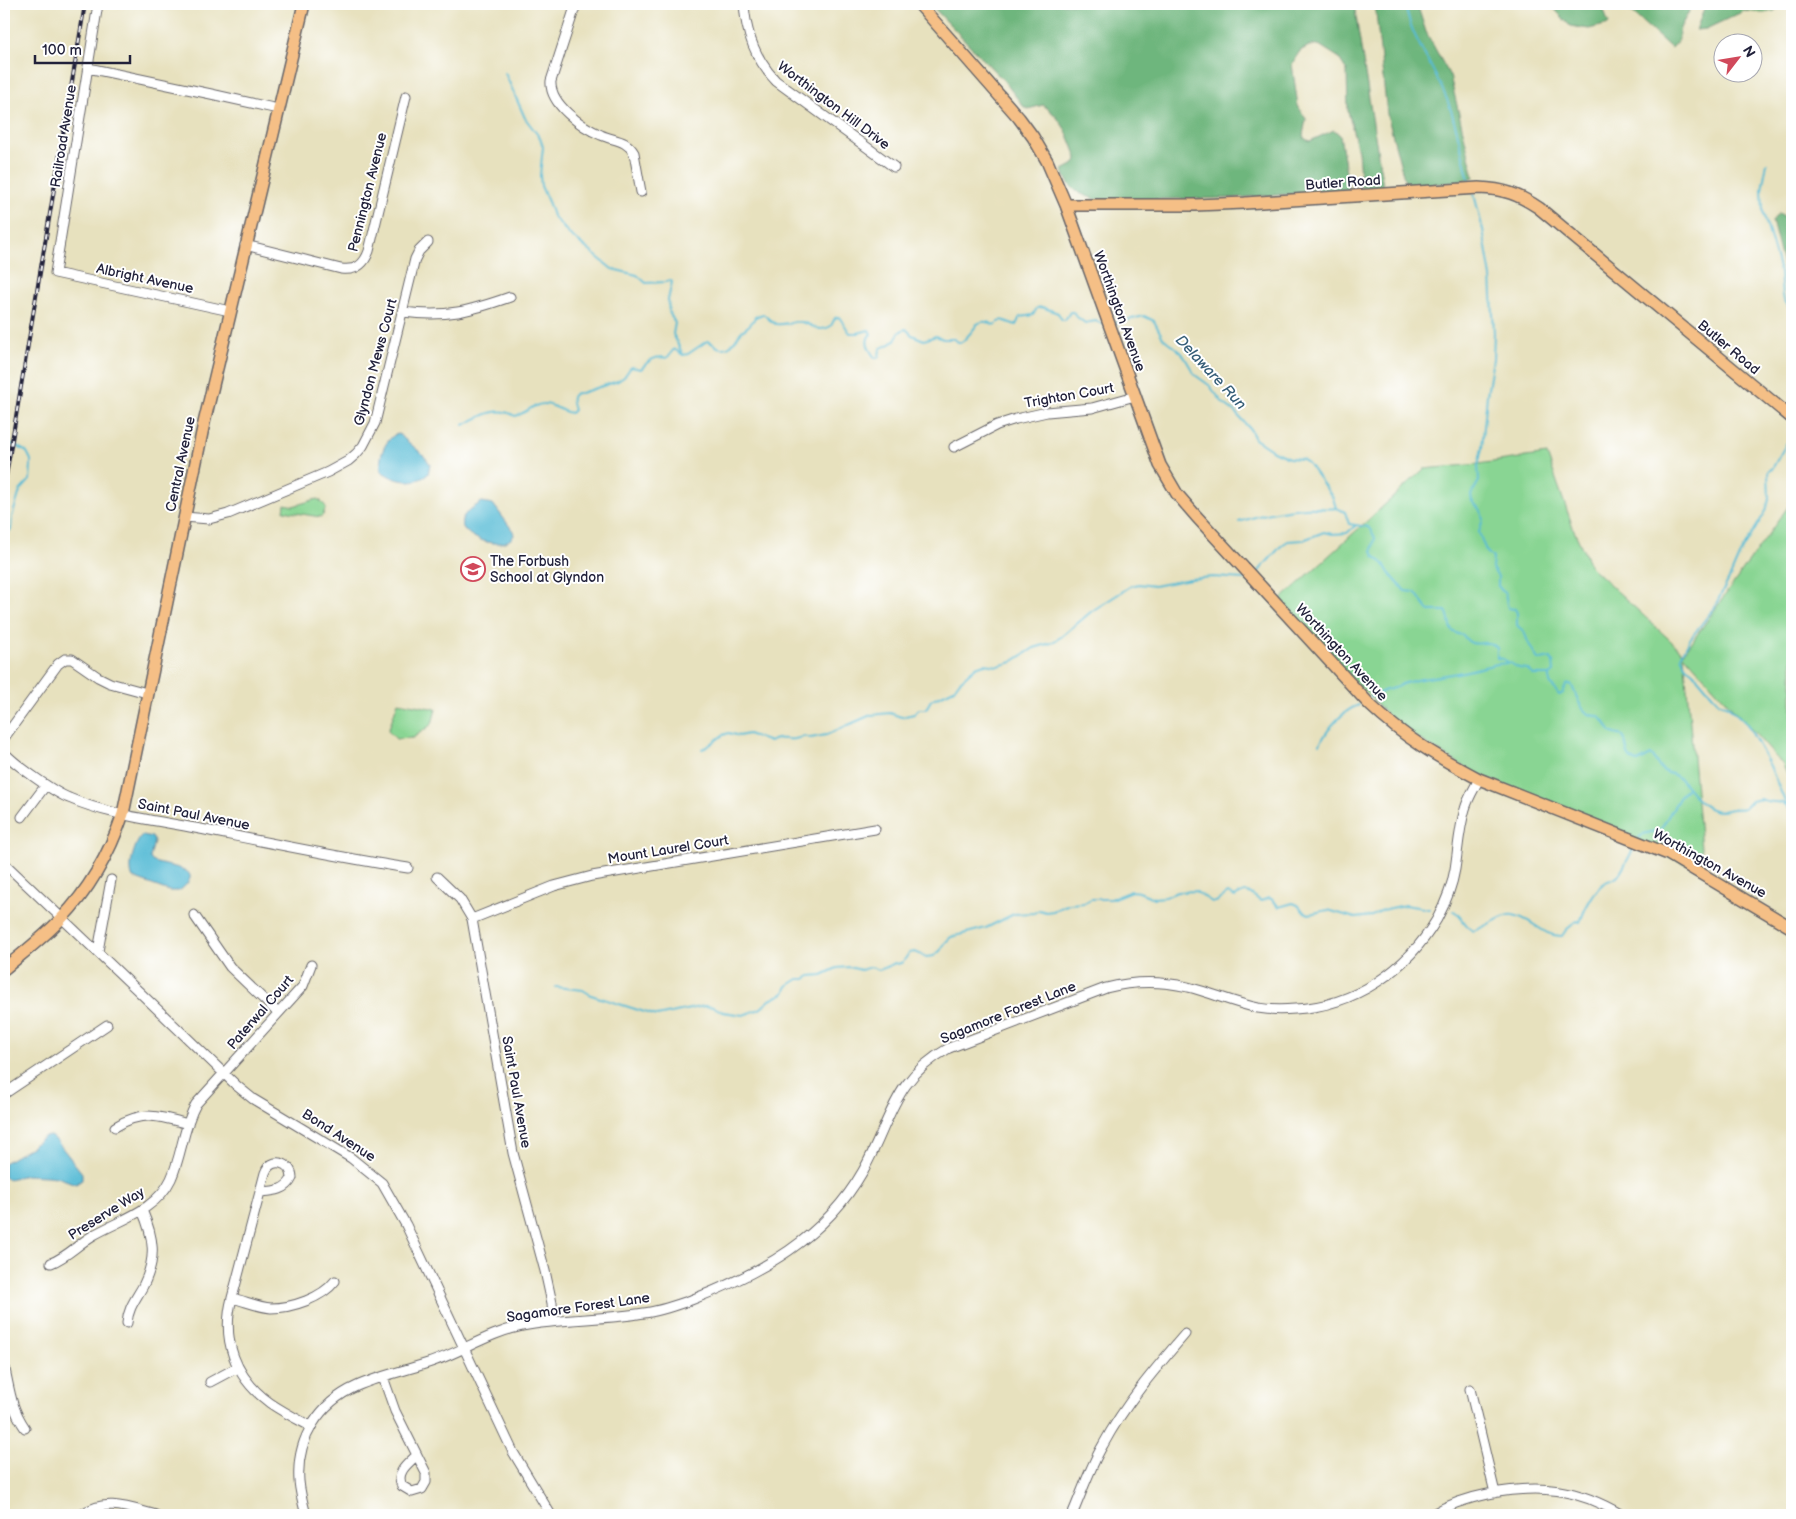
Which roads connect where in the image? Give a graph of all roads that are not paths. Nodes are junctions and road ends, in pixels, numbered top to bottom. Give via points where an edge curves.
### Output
1 (98, 4) edge
2 (304, 4) edge
3 (576, 4) edge
4 (744, 4) edge
5 (919, 4) edge
6 (88, 68) junction
7 (406, 96) dead end
8 (278, 110) junction
9 (894, 167) dead end
10 (641, 192) dead end
11 (1066, 204) junction
12 (428, 242) dead end
13 (245, 245) junction
14 (55, 273) joint
15 (510, 297) dead end
16 (230, 311) junction
17 (403, 312) junction
18 (1135, 396) junction
19 (1792, 418) edge
20 (954, 447) dead end
21 (184, 517) junction
22 (147, 693) junction
23 (4, 738) edge
24 (4, 752) edge
25 (1479, 778) junction
26 (46, 785) junction
27 (123, 814) junction
28 (22, 818) dead end
29 (875, 829) dead end
30 (4, 863) edge
31 (408, 868) dead end
32 (437, 877) dead end
33 (111, 880) dead end
34 (194, 915) dead end
35 (62, 918) junction
36 (472, 919) junction
37 (1792, 928) edge
38 (98, 952) junction
39 (312, 965) dead end
40 (4, 969) edge
41 (278, 1013) junction
42 (107, 1025) dead end
43 (223, 1074) junction
44 (4, 1094) edge
45 (188, 1124) junction
46 (115, 1127) dead end
47 (260, 1192) dead end
48 (142, 1210) junction
49 (50, 1263) dead end
50 (335, 1281) dead end
51 (232, 1298) junction
52 (553, 1322) junction
53 (127, 1323) dead end
54 (1185, 1334) dead end
55 (463, 1348) junction
56 (4, 1365) edge
57 (238, 1367) junction
58 (383, 1377) junction
59 (210, 1382) dead end
60 (1470, 1389) dead end
61 (310, 1426) junction
62 (25, 1428) dead end
63 (417, 1455) dead end
64 (1495, 1493) junction
65 (80, 1515) edge
66 (156, 1515) edge
67 (303, 1515) edge
68 (551, 1515) edge
69 (1072, 1515) edge
70 (1431, 1515) edge
71 (1622, 1515) edge

1 - 6 street, Railroad Avenue
2 - 8 main road, Central Avenue
3 - 10 street via 551,92 559,105 584,126 631,148
4 - 9 street, Worthington Hill Drive via 752,46 766,71
5 - 11 main road via 1028,129
6 - 8 street
6 - 14 street, Railroad Avenue
7 - 13 street, Pennington Avenue via 369,251 362,264 354,269 342,269
8 - 13 main road, Central Avenue
11 - 18 main road, Worthington Avenue
11 - 19 main road, Butler Road via 1195,205 1478,188 1505,190 1539,208
12 - 17 street, Glyndon Mews Court via 415,259
13 - 16 main road, Central Avenue
14 - 16 street, Albright Avenue
15 - 17 street via 450,314
16 - 21 main road, Central Avenue
17 - 21 street, Glyndon Mews Court via 375,423 364,446 356,454 328,472 228,514 209,518
18 - 20 street, Trighton Court via 1098,407 1016,419
18 - 25 main road, Worthington Avenue via 1160,465 1177,494 1196,516 1376,711 1416,744
21 - 22 main road, Central Avenue
22 - 23 street via 110,682 72,659 65,659
22 - 27 main road, Central Avenue
24 - 26 street, Saint Paul Avenue
25 - 37 main road, Worthington Avenue via 1668,854
25 - 52 street, Sagamore Forest Lane via 1464,811 1455,870 1443,907 1413,953 1373,985 1328,1004 1277,1010 1232,1002 1173,984 1119,984 956,1045 938,1054 915,1073 896,1098 871,1155 839,1205 786,1254 744,1277 669,1308 620,1317
26 - 27 street, Saint Paul Avenue via 66,797
26 - 28 street
27 - 31 street, Saint Paul Avenue
27 - 35 main road, Central Avenue via 96,872
29 - 36 street, Mount Laurel Court via 585,877
30 - 35 street, Bond Avenue
32 - 36 street, Saint Paul Avenue via 460,898
33 - 38 street
34 - 41 street via 230,967
35 - 38 street, Bond Avenue
35 - 40 main road, Central Avenue
36 - 52 street, Saint Paul Avenue via 513,1153 547,1277
38 - 43 street, Bond Avenue
39 - 41 street, Paterwal Court via 303,986
41 - 43 street, Paterwal Court
42 - 44 street
43 - 45 street, Preserve Way via 196,1104
43 - 55 street, Bond Avenue via 253,1099 351,1158 382,1183 406,1225
45 - 46 street via 139,1116
45 - 48 street, Preserve Way via 171,1180 161,1194
47 - 51 street
48 - 49 street, Preserve Way via 90,1237 64,1257
48 - 53 street via 152,1234 152,1252 148,1273 130,1307
50 - 51 street via 323,1292 286,1306 270,1308
51 - 57 street via 229,1330
52 - 55 street, Sagamore Forest Lane via 507,1330
54 - 69 street via 1115,1423
55 - 58 street, Sagamore Forest Lane via 435,1361
55 - 68 street, Bond Avenue via 522,1470
56 - 62 street via 11,1400
57 - 59 street
57 - 61 street via 269,1402
58 - 61 street, Sagamore Forest Lane via 341,1394
58 - 63 street via 395,1411
60 - 64 street
61 - 67 street via 299,1466
64 - 70 street via 1460,1501
64 - 71 street via 1533,1488 1557,1490 1589,1498
65 - 66 street via 108,1504

